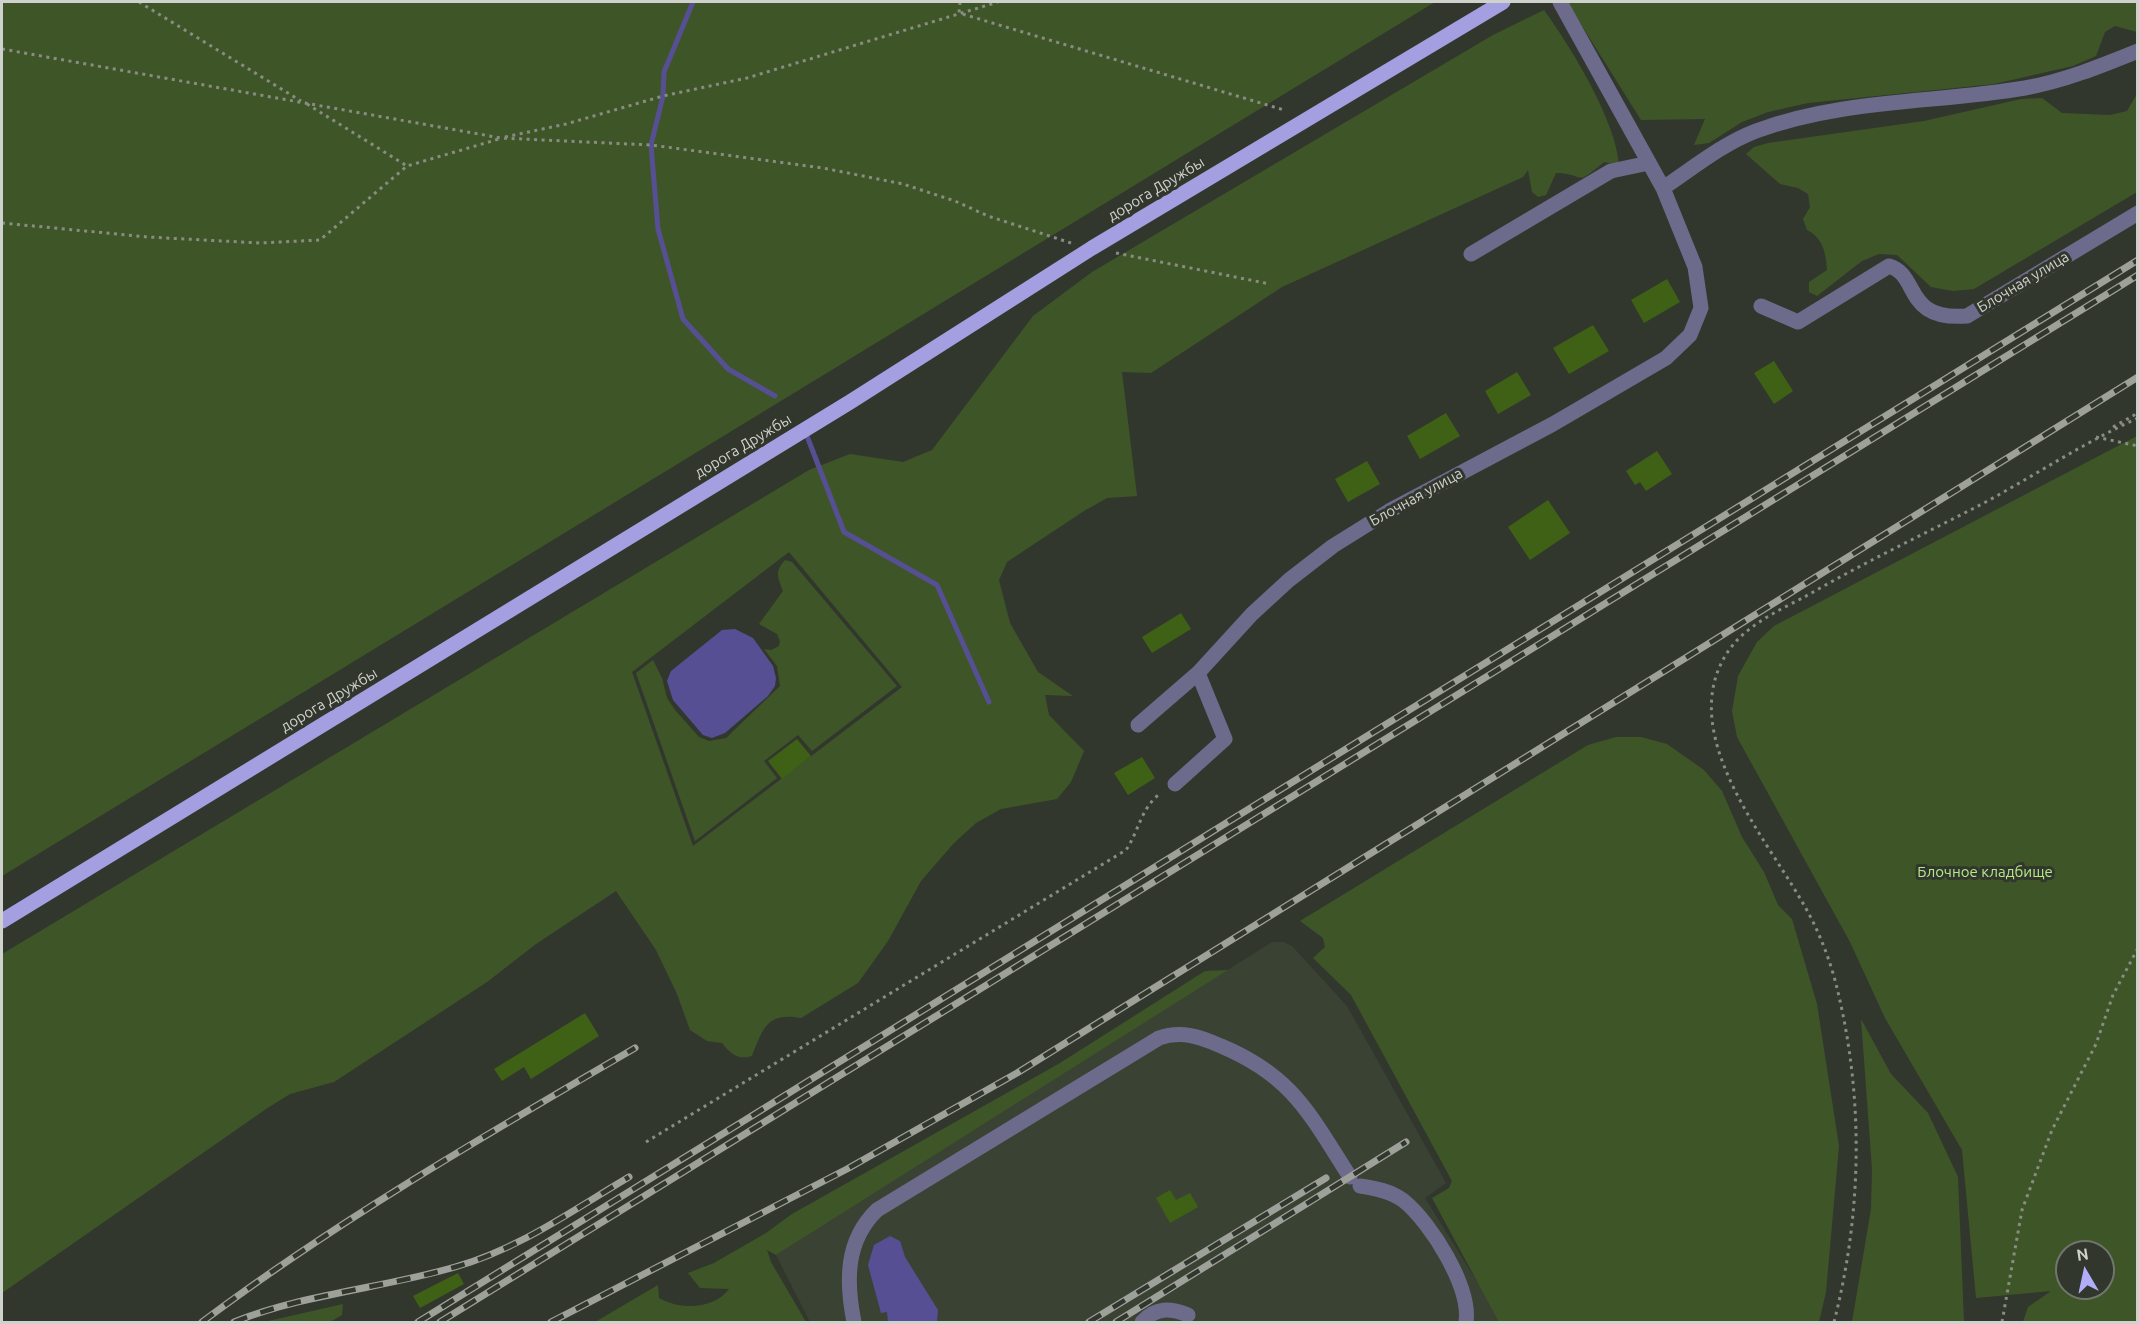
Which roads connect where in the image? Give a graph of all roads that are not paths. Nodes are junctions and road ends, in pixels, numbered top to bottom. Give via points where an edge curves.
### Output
1 (1503, 2) edge
2 (1560, 2) edge
3 (2138, 51) edge
4 (1649, 163) junction
5 (1663, 188) junction
6 (2138, 213) edge
7 (1471, 254) dead end
8 (1761, 306) dead end
9 (1198, 673) junction
10 (1138, 725) dead end
11 (1175, 784) road end
12 (2, 921) edge
13 (1189, 1315) edge
14 (854, 1323) edge
15 (1142, 1323) edge
16 (1466, 1323) edge

1 - 12 main road, дорога Дружбы via 1092,248 840,408
2 - 4 street
3 - 5 street via 2026,88 1861,107 1791,120 1735,141
4 - 5 street
4 - 7 street via 1611,171
5 - 9 street, Блочная улица via 1695,267 1701,308 1693,328 1666,358 1333,546 1252,614
6 - 8 street, Блочная улица via 1966,316 1951,317 1919,304 1905,278 1889,267 1798,322
9 - 10 street, Блочная улица
9 - 11 street via 1225,740
13 - 15 street via 1160,1310
14 - 16 street via 848,1277 853,1247 863,1226 877,1210 1169,1034 1213,1042 1244,1055 1276,1076 1355,1181 1395,1196 1423,1221 1455,1273 1464,1295

